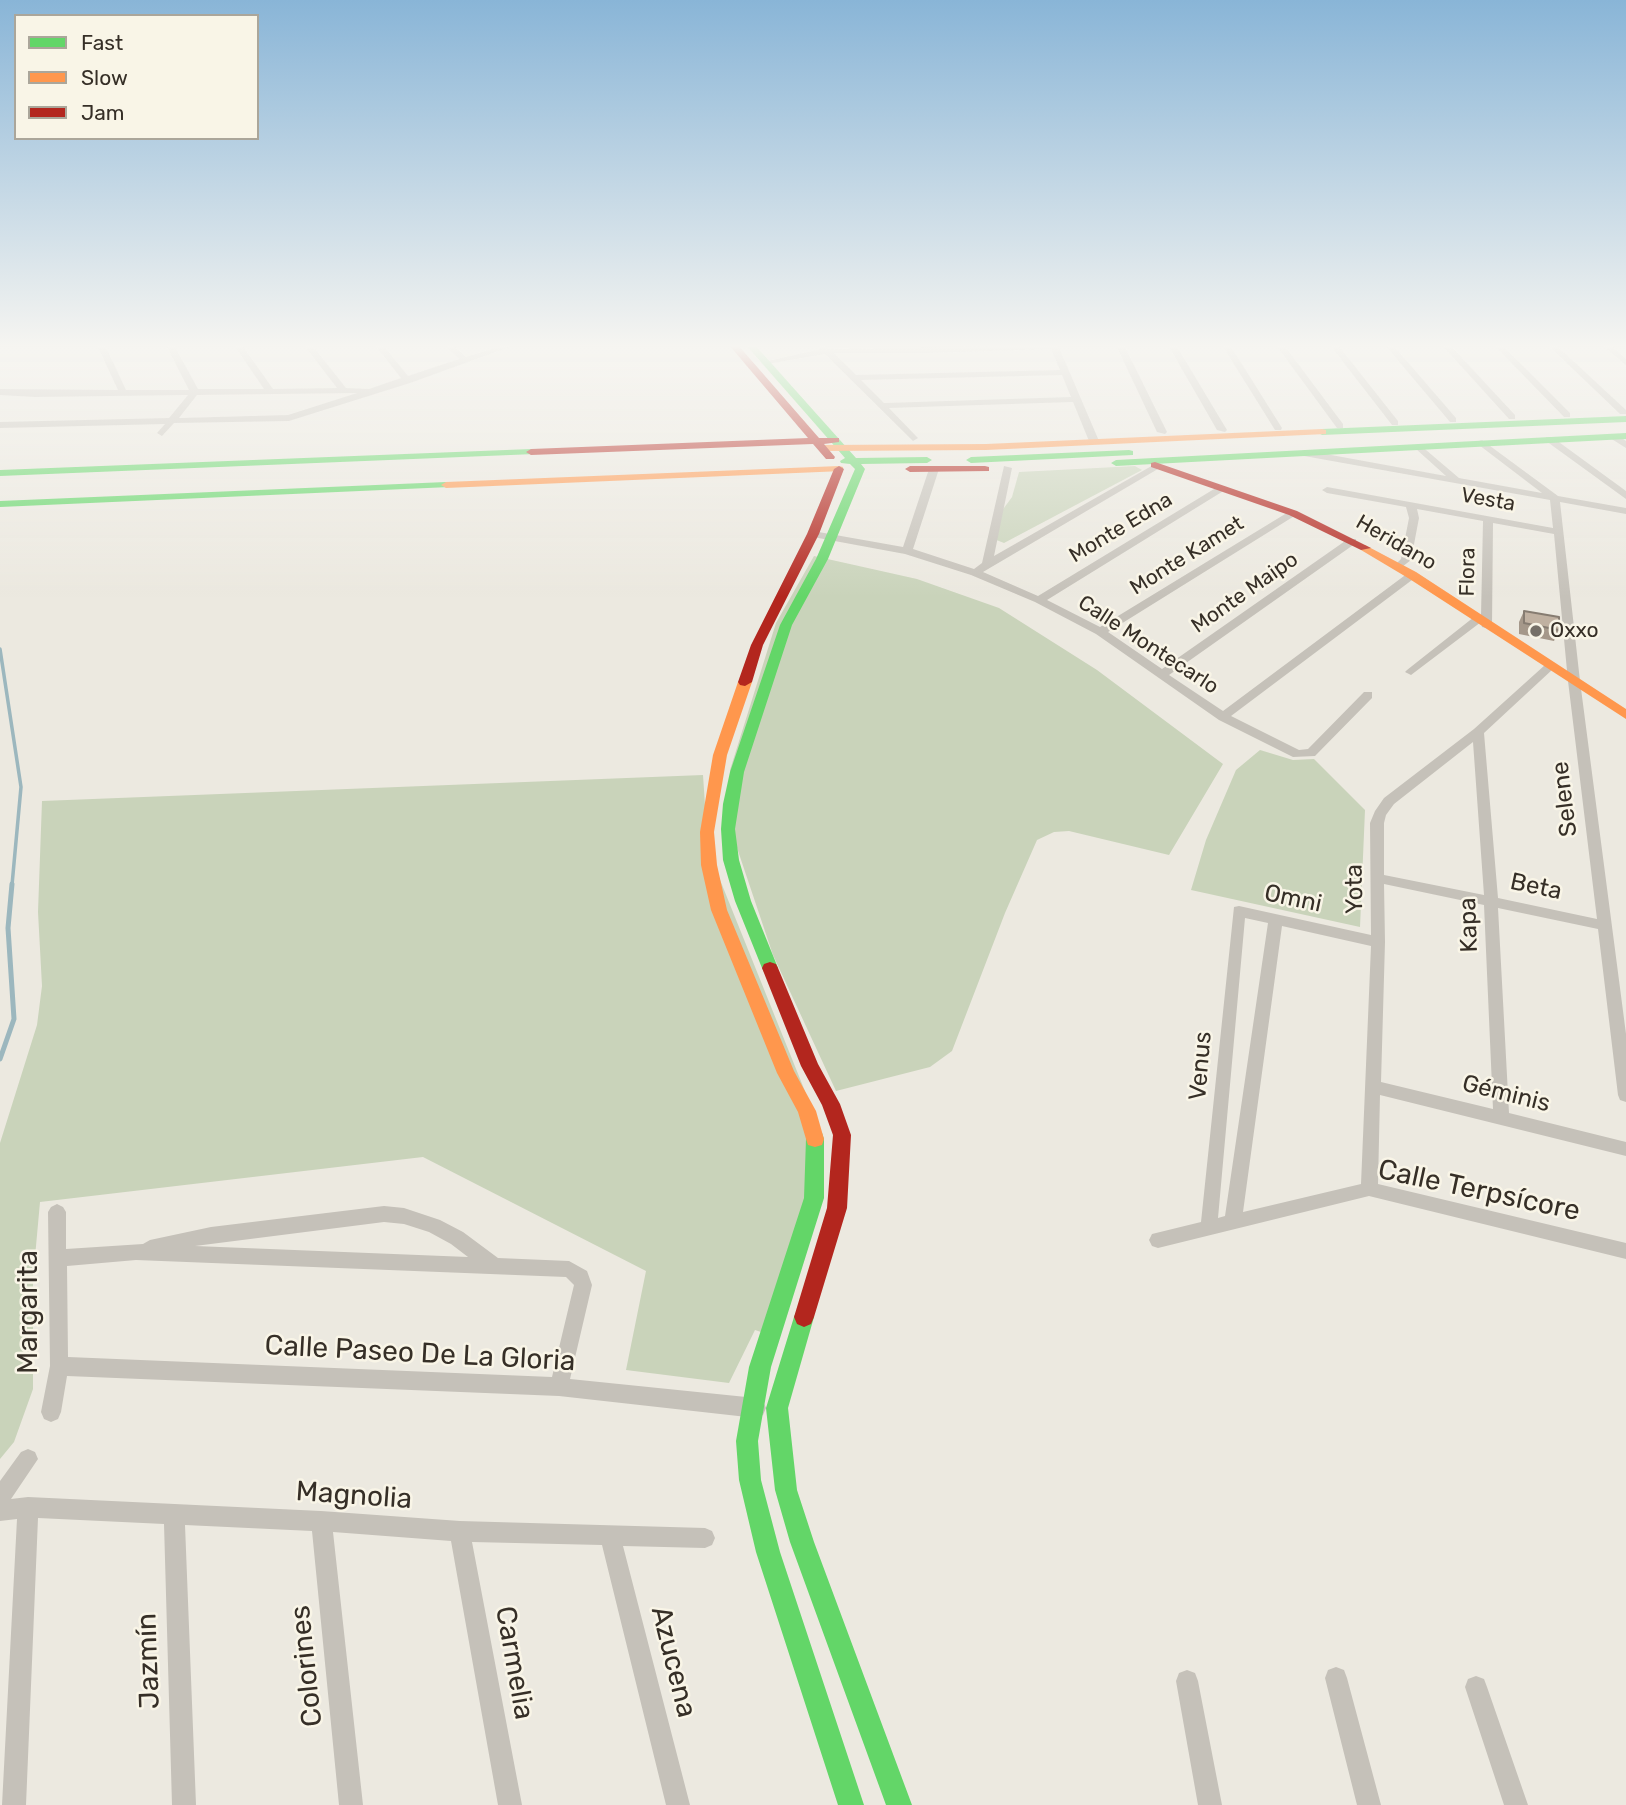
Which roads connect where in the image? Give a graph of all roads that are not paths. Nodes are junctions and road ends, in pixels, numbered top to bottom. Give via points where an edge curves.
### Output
1 (165, 429) edge
2 (815, 429) edge
3 (818, 429) edge
4 (904, 429) edge
5 (1090, 429) edge
6 (1160, 429) edge
7 (1217, 429) edge
8 (1296, 429) edge
9 (1313, 429) edge
10 (1324, 429) edge
11 (1586, 429) edge
12 (1610, 429) edge
13 (1307, 430) junction
14 (1161, 432) junction
15 (162, 433) dead end
16 (1093, 437) junction
17 (913, 439) junction
18 (1549, 439) junction
19 (1482, 443) junction
20 (829, 444) junction
21 (1419, 447) junction
22 (1295, 452) junction
23 (1143, 455) junction
24 (534, 457) junction
25 (836, 465) junction
26 (857, 465) junction
27 (1007, 468) junction
28 (934, 469) junction
29 (0, 473) edge
30 (610, 475) junction
31 (1456, 480) junction
32 (0, 482) edge
33 (1222, 488) junction
34 (77, 490) junction
35 (1327, 490) dead end
36 (0, 495) edge
37 (1626, 496) edge
38 (1555, 498) junction
39 (0, 504) edge
40 (1411, 506) junction
41 (1626, 511) edge
42 (1293, 513) junction
43 (1488, 519) junction
44 (1559, 532) junction
45 (813, 534) junction
46 (832, 537) junction
47 (1352, 541) junction
48 (907, 551) junction
49 (987, 564) junction
50 (1405, 571) junction
51 (975, 573) junction
52 (1039, 600) junction
53 (1482, 622) junction
54 (1101, 632) junction
55 (1549, 667) junction
56 (1411, 672) dead end
57 (1161, 675) junction
58 (1574, 681) junction
59 (1368, 695) dead end
60 (1626, 715) edge
61 (1223, 717) junction
62 (1478, 732) junction
63 (1377, 878) junction
64 (1491, 900) junction
65 (1239, 911) joint
66 (1276, 919) junction
67 (1603, 925) junction
68 (1378, 942) junction
69 (1625, 1068) edge
70 (1374, 1087) junction
71 (1626, 1095) edge
72 (1502, 1117) junction
73 (1626, 1149) edge
74 (1369, 1189) junction
75 (57, 1212) dead end
76 (1233, 1220) junction
77 (1209, 1226) junction
78 (1158, 1240) dead end
79 (1626, 1251) edge
80 (136, 1252) junction
81 (59, 1258) junction
82 (493, 1265) junction
83 (59, 1366) junction
84 (559, 1387) junction
85 (751, 1408) junction
86 (777, 1408) junction
87 (51, 1412) dead end
88 (28, 1459) dead end
89 (0, 1498) edge
90 (28, 1507) junction
91 (0, 1511) edge
92 (174, 1515) junction
93 (321, 1521) junction
94 (460, 1531) junction
95 (610, 1534) junction
96 (705, 1538) dead end
97 (802, 1542) junction
98 (768, 1552) junction
99 (1336, 1678) dead end
100 (1187, 1681) dead end
101 (1476, 1687) dead end
102 (14, 1805) edge
103 (184, 1805) edge
104 (351, 1805) edge
105 (510, 1805) edge
106 (678, 1805) edge
107 (851, 1805) edge
108 (899, 1805) edge
109 (1210, 1805) edge
110 (1369, 1805) edge
111 (1516, 1805) edge

1 - 15 street
2 - 20 street
3 - 20 street
4 - 17 street
5 - 16 street
6 - 14 street
7 - 14 street
8 - 13 street
9 - 13 street
10 - 13 street
11 - 23 street
12 - 18 street
13 - 23 street
14 - 16 street
16 - 17 street
16 - 20 street via 962,447
16 - 23 street
17 - 20 street
18 - 19 street
18 - 37 street
19 - 21 street
19 - 38 street
20 - 24 street
20 - 25 street
20 - 26 street
21 - 22 street
21 - 31 street
22 - 23 street
22 - 31 street
23 - 26 street
23 - 27 street
23 - 33 street, Heridano
23 - 49 street
24 - 29 street
24 - 34 street
25 - 26 street
25 - 30 street
25 - 30 street via 743,464
25 - 45 street
26 - 28 street
26 - 46 street
27 - 28 street
27 - 49 street
28 - 48 street
30 - 34 street
31 - 38 street
32 - 34 street
33 - 42 street, Heridano
33 - 52 street, Monte Edna
34 - 36 street
34 - 39 street
35 - 40 street, Vesta
38 - 41 street
38 - 44 street, Selene
40 - 43 street, Vesta
40 - 50 street via 1414,518
42 - 47 street, Heridano
42 - 54 street, Monte Kamet
43 - 44 street, Vesta
43 - 53 street, Flora
44 - 58 street, Selene
45 - 46 street, Calle Montecarlo
45 - 85 street via 768,618 731,719 712,787 707,832 719,910 786,1073 807,1111 816,1142 814,1198
46 - 48 street, Calle Montecarlo
46 - 86 street via 786,625 737,772 729,816 731,860 743,901 842,1135 837,1208
47 - 50 street, Heridano
47 - 57 street, Monte Maipo
48 - 51 street, Calle Montecarlo
49 - 51 street
50 - 53 street, Heridano
50 - 61 street
51 - 52 street, Calle Montecarlo
52 - 54 street, Calle Montecarlo
53 - 55 street, Heridano
53 - 56 street
54 - 57 street, Calle Montecarlo
55 - 58 street, Heridano
55 - 62 street, Yota
57 - 61 street, Calle Montecarlo
58 - 60 street, Heridano
58 - 67 street, Selene
59 - 61 street, Calle Montecarlo via 1311,753 1297,754
62 - 63 street, Yota via 1389,801 1377,823
62 - 64 street, Kapa
63 - 64 street, Beta
63 - 68 street, Yota
64 - 67 street, Beta
64 - 72 street, Kapa
65 - 66 street, Omni
65 - 77 street, Venus
66 - 68 street, Omni
66 - 76 street
67 - 69 street, Selene
68 - 70 street, Yota
69 - 71 street, Selene
70 - 72 street, Géminis
70 - 74 street, Yota
72 - 73 street, Géminis
74 - 76 street, Calle Terpsícore
74 - 79 street, Calle Terpsícore
75 - 81 street, Margarita
76 - 77 street, Calle Terpsícore
77 - 78 street, Calle Terpsícore
80 - 81 street
80 - 82 street
80 - 82 street via 211,1236 384,1214 434,1226
81 - 83 street, Margarita
82 - 84 street via 569,1269 581,1277 583,1285
83 - 84 street, Calle Paseo De La Gloria
83 - 87 street, Margarita
84 - 85 street, Calle Paseo De La Gloria
85 - 86 street, Calle Paseo De La Gloria
85 - 98 street via 747,1441 750,1480
86 - 97 street via 786,1490
88 - 89 street
90 - 91 street, Magnolia
90 - 92 street, Magnolia
90 - 102 street
92 - 93 street, Magnolia
92 - 103 street, Jazmín
93 - 94 street, Magnolia
93 - 104 street, Colorines
94 - 95 street, Magnolia
94 - 105 street, Carmelia
95 - 96 street, Magnolia
95 - 106 street, Azucena
97 - 98 street via 782,1536
97 - 108 street
98 - 107 street
99 - 110 street
100 - 109 street
101 - 111 street

